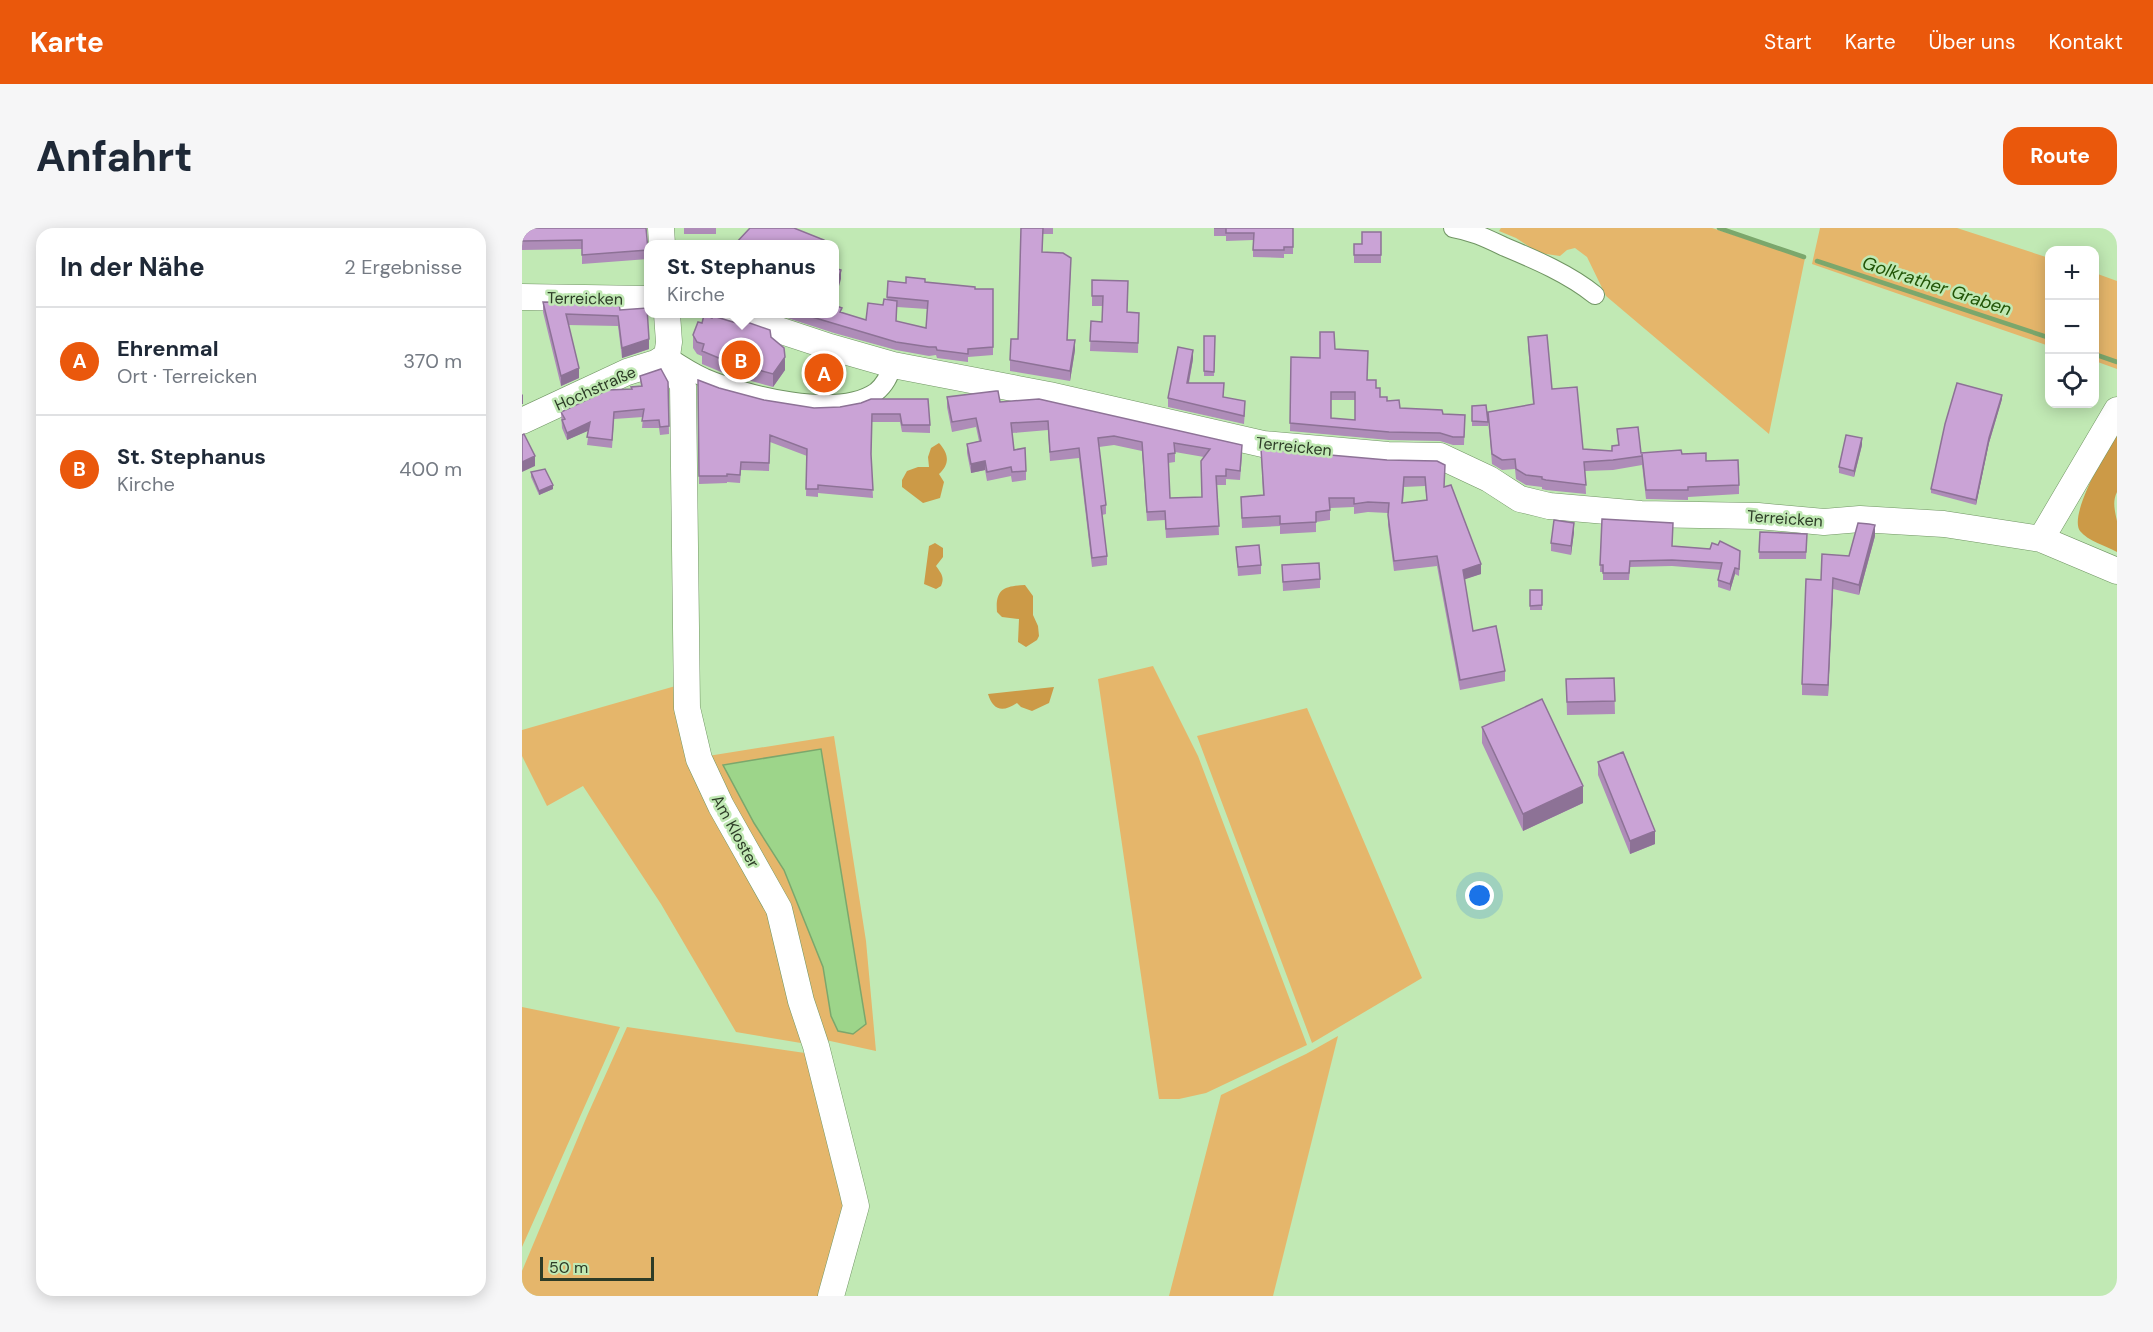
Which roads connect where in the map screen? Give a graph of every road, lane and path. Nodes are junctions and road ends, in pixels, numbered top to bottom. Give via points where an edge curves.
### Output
1 (1453, 228) edge
2 (1595, 295) dead end
3 (522, 297) edge
4 (644, 299) edge
5 (667, 318) edge
6 (742, 318) edge
7 (667, 356) junction
8 (893, 365) junction
9 (2117, 410) edge
10 (522, 421) edge
11 (2041, 539) junction
12 (2117, 571) edge
13 (831, 1296) edge

1 - 2 street via 1523,255 1578,281
3 - 4 main road, Terreicken
5 - 7 main road
6 - 8 main road, Terreicken
7 - 8 street via 689,370 736,388 790,402 817,404 852,401 875,392 884,385
7 - 10 main road, Hochstraße
7 - 13 main road, Am Kloster via 683,386 689,717 699,759 721,806 779,909 852,1189 856,1206
8 - 11 main road, Terreicken via 1049,395 1263,444 1440,456 1520,499 1549,506 1641,514 1944,524
9 - 11 main road
11 - 12 main road

